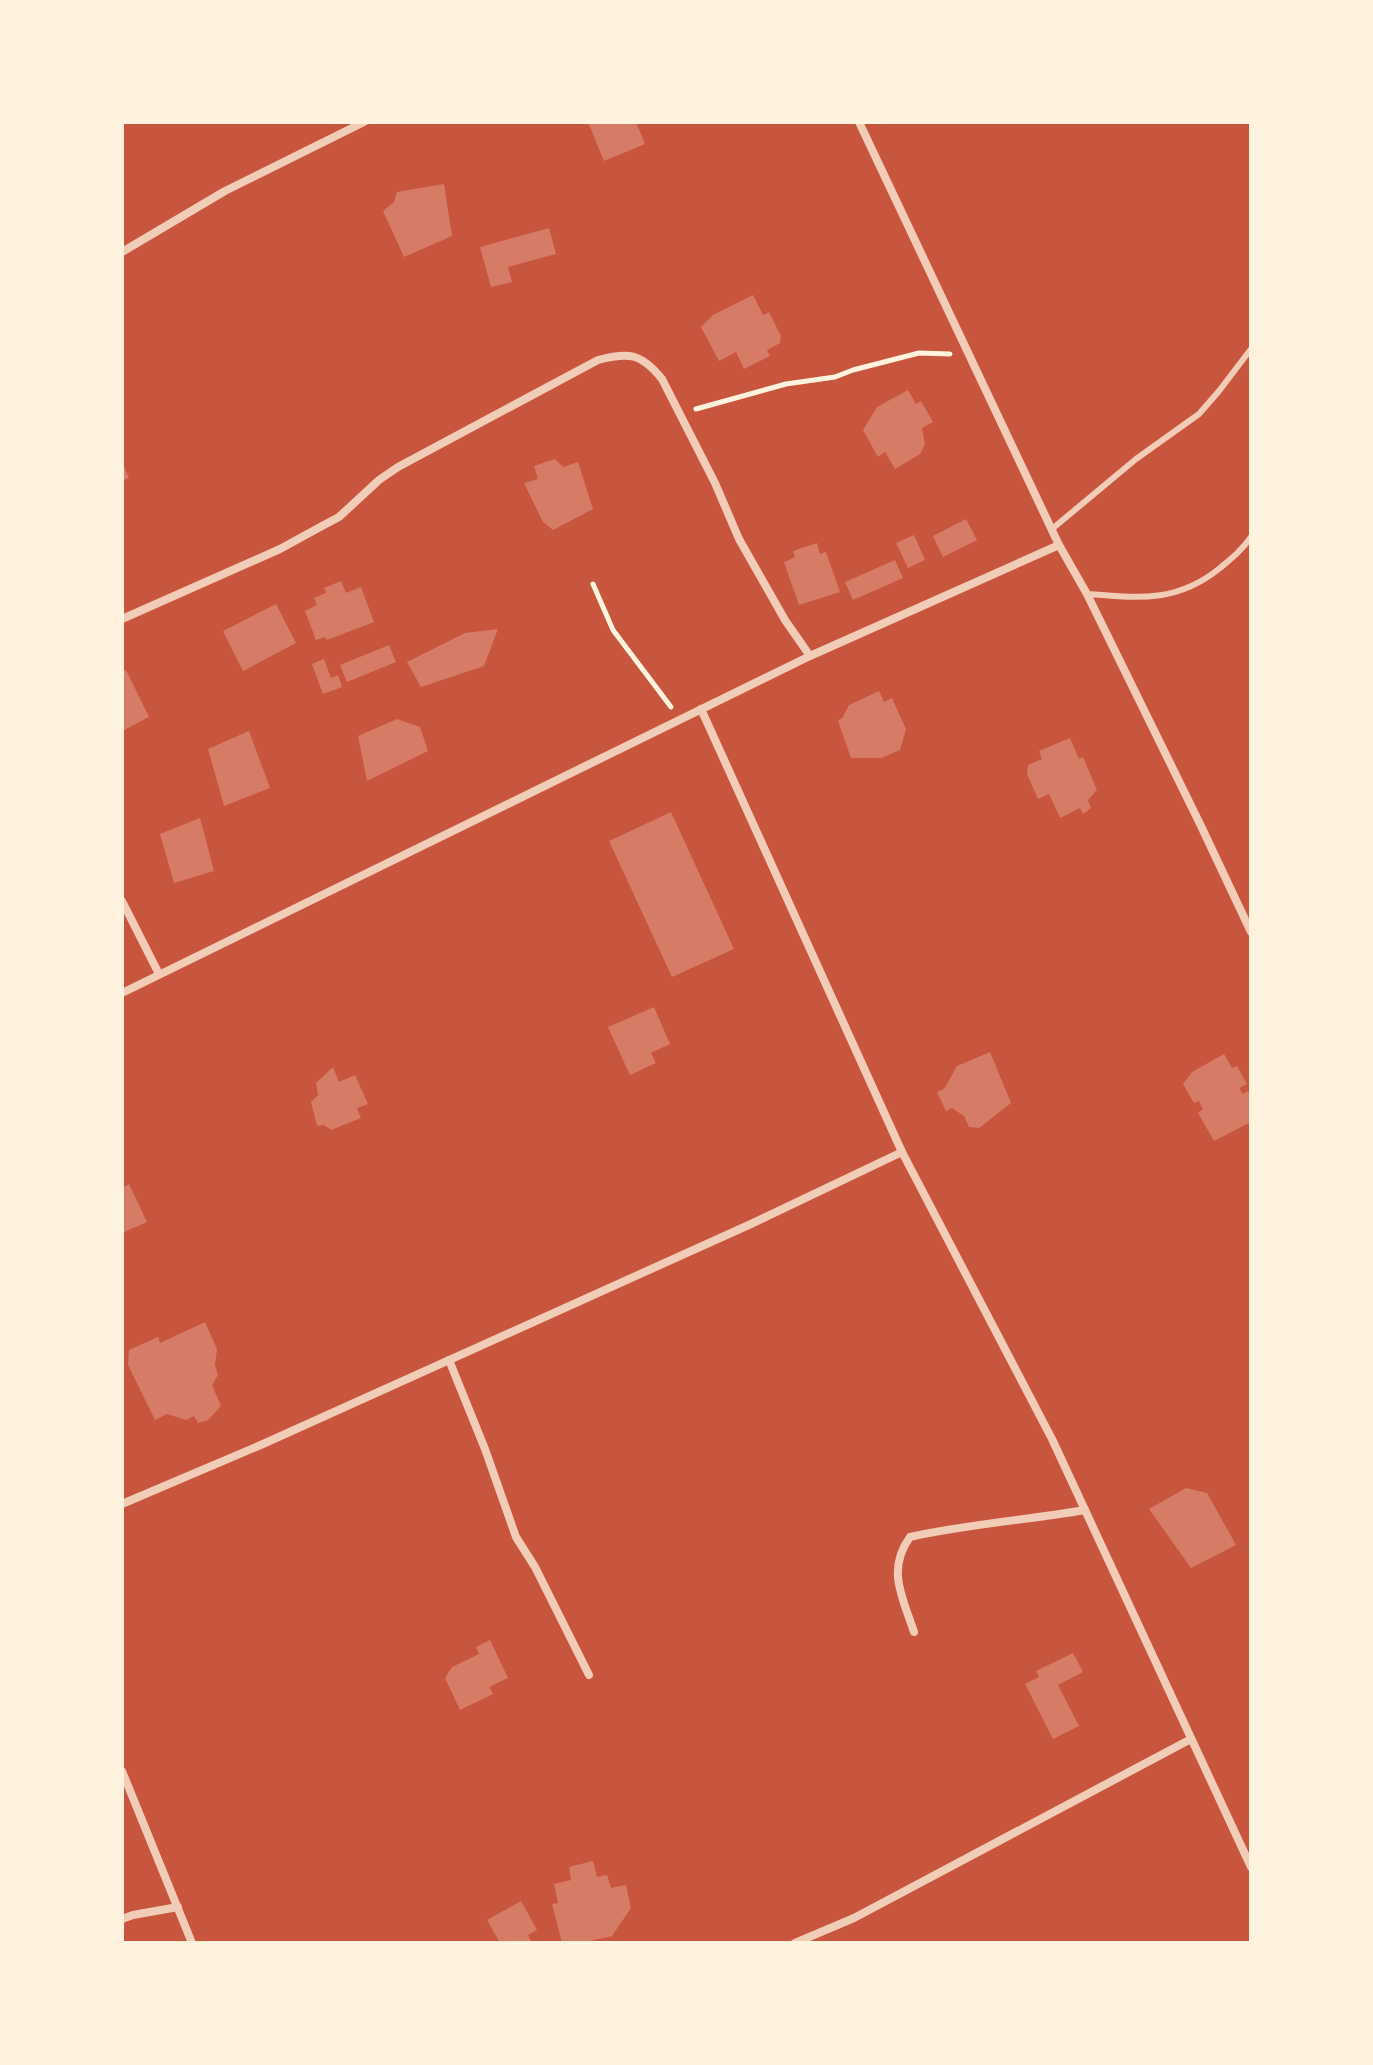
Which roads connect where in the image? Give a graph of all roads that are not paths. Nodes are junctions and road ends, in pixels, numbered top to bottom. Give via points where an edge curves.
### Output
1 (364, 122) edge
2 (859, 122) edge
3 (122, 252) edge
4 (1251, 349) edge
5 (1052, 529) junction
6 (1251, 537) edge
7 (1059, 545) junction
8 (1087, 594) junction
9 (122, 619) edge
10 (810, 656) junction
11 (701, 709) junction
12 (122, 901) edge
13 (1251, 932) edge
14 (159, 974) junction
15 (122, 993) edge
16 (902, 1152) junction
17 (449, 1360) junction
18 (122, 1504) edge
19 (1085, 1510) junction
20 (914, 1632) dead end
21 (589, 1675) dead end
22 (1191, 1739) junction
23 (122, 1771) edge
24 (1251, 1867) edge
25 (178, 1907) junction
26 (122, 1919) edge
27 (192, 1943) edge
28 (795, 1943) edge

1 - 3 street via 225,191
2 - 5 street
4 - 5 lane via 1199,414
5 - 7 street
6 - 8 lane via 1192,587 1141,598
7 - 8 street
7 - 10 street
8 - 13 street
9 - 10 street via 280,549 339,517 398,467 598,360 619,354 638,356 662,379 739,539
10 - 11 street
11 - 14 street
11 - 16 street
12 - 14 street
14 - 15 street
16 - 17 street
16 - 19 street
17 - 18 street
17 - 21 street via 516,1537
19 - 20 street via 910,1537 898,1560 897,1579
19 - 22 street
22 - 24 street
22 - 28 street via 854,1918
23 - 25 street
25 - 26 street
25 - 27 street

